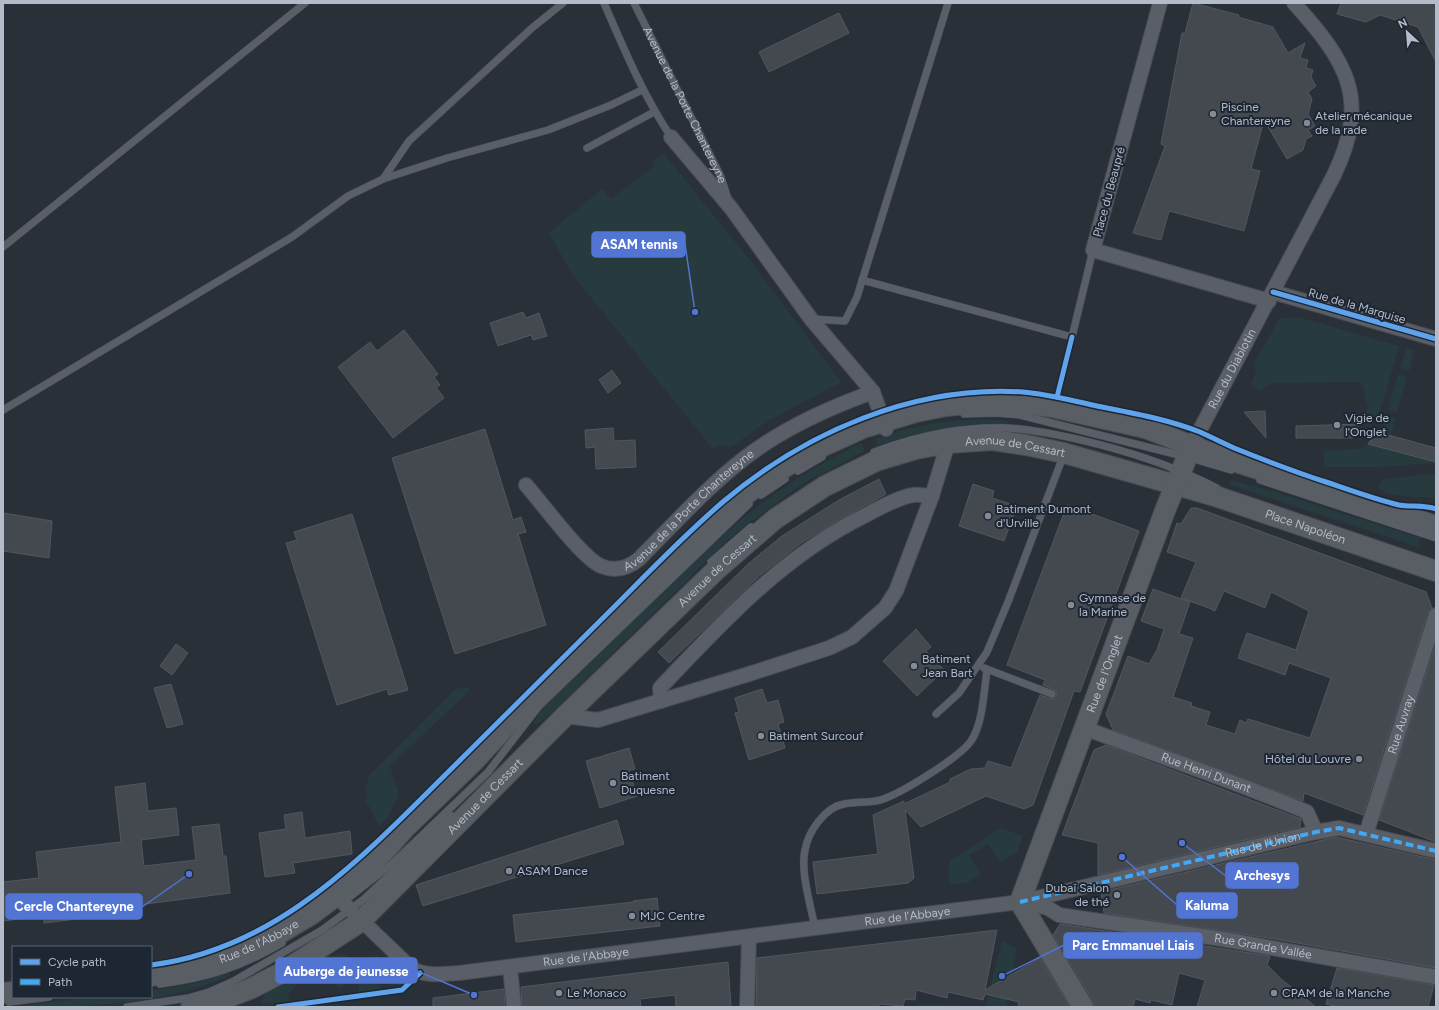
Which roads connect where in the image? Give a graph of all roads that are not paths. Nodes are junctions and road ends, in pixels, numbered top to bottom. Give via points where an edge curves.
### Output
1 (305, 3) edge
2 (562, 3) edge
3 (604, 3) edge
4 (634, 3) edge
5 (948, 3) edge
6 (1160, 3) edge
7 (1294, 3) edge
8 (642, 90) junction
9 (654, 112) junction
10 (671, 137) joint
11 (586, 148) dead end
12 (383, 178) junction
13 (731, 208) junction
14 (3, 247) edge
15 (1093, 250) junction
16 (862, 280) junction
17 (1271, 296) junction
18 (811, 319) junction
19 (1436, 339) edge
20 (873, 392) junction
21 (3, 410) edge
22 (956, 415) dead end
23 (885, 427) junction
24 (948, 443) junction
25 (831, 452) dead end
26 (1064, 453) junction
27 (866, 455) dead end
28 (1183, 464) junction
29 (526, 485) dead end
30 (932, 496) junction
31 (1261, 503) dead end
32 (759, 521) dead end
33 (1436, 526) edge
34 (1436, 538) edge
35 (708, 565) dead end
36 (1436, 571) edge
37 (1436, 615) edge
38 (978, 666) junction
39 (987, 670) junction
40 (1052, 694) dead end
41 (572, 698) dead end
42 (661, 701) junction
43 (936, 714) dead end
44 (557, 718) junction
45 (1084, 728) junction
46 (503, 765) dead end
47 (1316, 832) junction
48 (1366, 834) junction
49 (1436, 850) edge
50 (1020, 902) junction
51 (345, 908) junction
52 (814, 928) junction
53 (749, 937) junction
54 (287, 940) dead end
55 (510, 966) junction
56 (152, 976) edge
57 (1436, 977) edge
58 (152, 985) edge
59 (40, 998) edge
60 (3, 1002) edge
61 (127, 1007) edge
62 (191, 1007) edge
63 (514, 1007) edge
64 (747, 1007) edge
65 (1083, 1007) edge

1 - 14 lane
2 - 12 lane via 409,141
3 - 8 lane, Avenue de la Porte Chantereyne
4 - 13 lane, Avenue de la Porte Chantereyne via 721,178
5 - 16 lane
6 - 15 street, Place du Beaupré
7 - 17 street via 1328,42 1342,66 1351,99 1351,130 1347,147 1334,175
8 - 9 lane, Avenue de la Porte Chantereyne
8 - 12 lane via 548,130
9 - 10 lane, Avenue de la Porte Chantereyne
9 - 11 lane
10 - 13 street, Avenue de la Porte Chantereyne
12 - 21 lane via 348,196 285,242
13 - 18 street, Avenue de la Porte Chantereyne
15 - 16 lane via 1072,337
15 - 17 street, Place du Beaupré
16 - 18 lane via 845,321
17 - 19 street, Rue de la Marquise
17 - 28 street, Rue du Diablotin
18 - 20 street, Avenue de la Porte Chantereyne
20 - 23 street, Avenue de la Porte Chantereyne
20 - 29 street, Avenue de la Porte Chantereyne via 791,428 746,457 638,559 622,568 601,566 588,557
22 - 28 lane via 1020,415
23 - 28 main road via 916,412 946,406 1016,403 1052,407 1146,428
23 - 51 main road, Rue de l'Abbaye via 840,437 806,454 763,481 717,517 406,827 371,865
24 - 26 main road, Avenue de Cessart via 992,440
24 - 30 street
24 - 44 main road, Avenue de Cessart via 916,448 876,461 825,486 775,519 715,571
25 - 51 lane via 767,491 730,522 539,706 488,772
26 - 28 main road, Avenue de Cessart
26 - 38 lane via 1008,602 987,652
27 - 28 lane via 906,441 945,433 995,428 1062,436
28 - 31 lane via 1223,491
28 - 33 main road via 1230,460
28 - 34 lane via 1246,475
28 - 36 main road, Place Napoléon via 1218,497
28 - 45 main road, Rue de l'Onglet
30 - 42 street via 913,495 879,508 809,548 771,576 660,688
30 - 42 street via 896,591 885,608 852,637 829,648
32 - 35 lane
37 - 48 street, Rue Auvray
38 - 39 lane
38 - 43 lane via 959,693
39 - 40 lane
39 - 52 lane via 980,718 972,740 961,752 897,793 885,799 842,804 828,812 816,825 805,850 804,864
41 - 44 lane
42 - 44 street via 598,720
44 - 51 main road, Avenue de Cessart
45 - 47 street, Rue Henri Dunant via 1240,784 1307,812
45 - 50 main road, Rue de l'Onglet
46 - 51 lane via 398,868
47 - 48 street, Rue de l'Union via 1339,828
47 - 50 street, Rue de l'Union
48 - 49 street, Rue de l'Union
50 - 52 street, Rue de l'Abbaye
50 - 57 street, Rue Grande Vallée via 1048,908 1059,915 1222,938
50 - 65 main road
51 - 55 street, Rue de l'Abbaye via 410,968 420,973 434,975
51 - 56 main road, Rue de l'Abbaye via 312,914 232,956 202,967
51 - 61 lane via 322,930 232,982 188,998
51 - 62 main road, Rue de l'Abbaye via 281,973 250,989
52 - 53 street, Rue de l'Abbaye
53 - 55 street, Rue de l'Abbaye
53 - 64 street
54 - 58 lane via 224,971 186,981
55 - 63 street
59 - 60 lane

